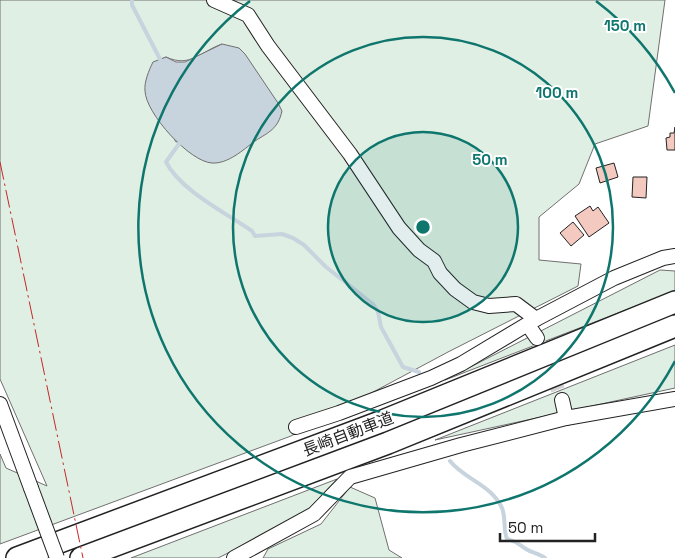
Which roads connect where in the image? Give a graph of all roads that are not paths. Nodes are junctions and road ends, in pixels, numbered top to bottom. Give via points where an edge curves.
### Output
1 (214, 0) edge
2 (675, 256) edge
3 (675, 302) edge
4 (532, 322) junction
5 (675, 326) edge
6 (537, 338) tunnel mouth
7 (675, 399) edge
8 (562, 400) tunnel mouth
9 (0, 404) edge
10 (566, 418) junction
11 (296, 427) dead end
12 (17, 558) edge
13 (57, 558) edge
14 (81, 558) edge
15 (234, 558) edge

1 - 4 street via 248,15 350,154 399,228 434,261 455,289 472,302 489,306 516,304
2 - 4 street via 614,278
3 - 12 highway, 長崎自動車道 via 380,422
4 - 6 street
4 - 11 street via 431,378
5 - 14 highway, 長崎自動車道 via 388,443
7 - 10 street
8 - 10 street
9 - 13 street, bridge
10 - 15 street via 350,477 314,514

